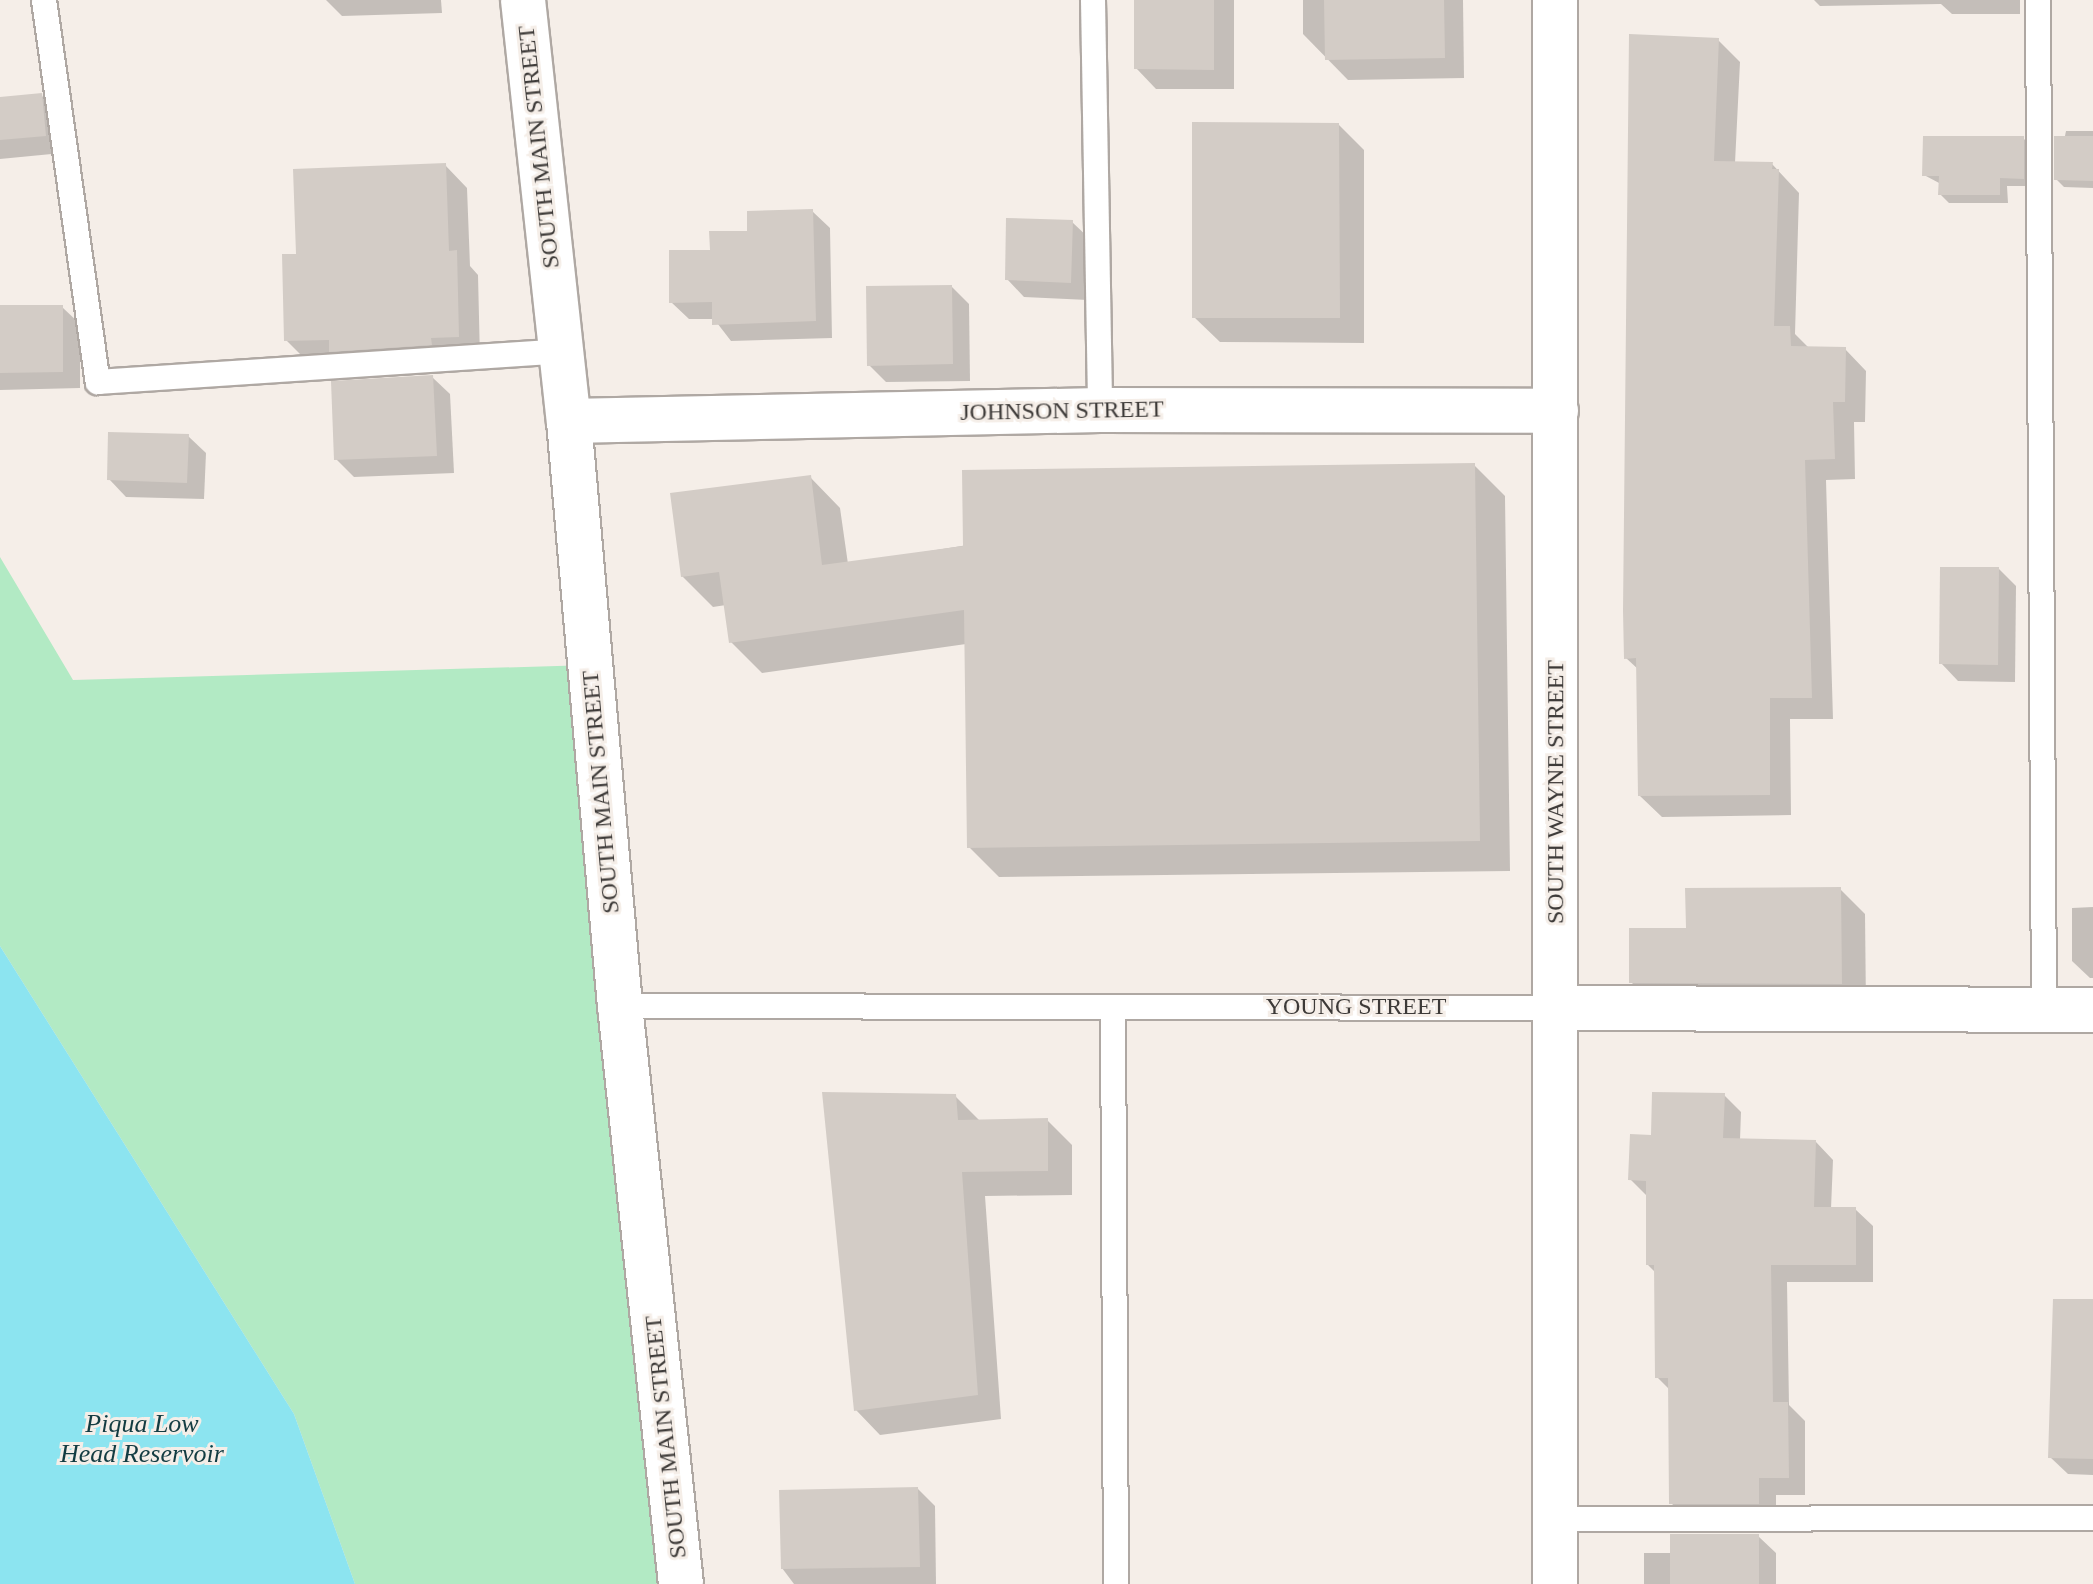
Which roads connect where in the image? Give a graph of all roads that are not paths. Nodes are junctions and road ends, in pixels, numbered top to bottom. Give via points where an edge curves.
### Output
1 (44, 0) edge
2 (523, 0) edge
3 (1093, 0) edge
4 (1555, 0) edge
5 (2038, 0) edge
6 (561, 351) junction
7 (1100, 410) junction
8 (1556, 411) junction
9 (569, 421) junction
10 (620, 1006) junction
11 (1113, 1007) junction
12 (1556, 1008) junction
13 (2044, 1010) junction
14 (2093, 1010) edge
15 (2093, 1518) edge
16 (1555, 1519) junction
17 (681, 1584) edge
18 (1116, 1584) edge
19 (1555, 1584) edge

1 - 6 lane via 98,382
2 - 6 street, SOUTH MAIN STREET
3 - 7 lane
4 - 8 street, SOUTH WAYNE STREET
5 - 13 lane
6 - 9 street, SOUTH MAIN STREET
7 - 8 street, JOHNSON STREET
7 - 9 street, JOHNSON STREET
8 - 12 street, SOUTH WAYNE STREET
9 - 10 street, SOUTH MAIN STREET
10 - 11 lane, YOUNG STREET
10 - 17 street, SOUTH MAIN STREET
11 - 12 lane, YOUNG STREET
11 - 18 lane
12 - 13 street, YOUNG STREET
12 - 16 street, SOUTH WAYNE STREET
13 - 14 street, YOUNG STREET
15 - 16 lane
16 - 19 street, SOUTH WAYNE STREET

